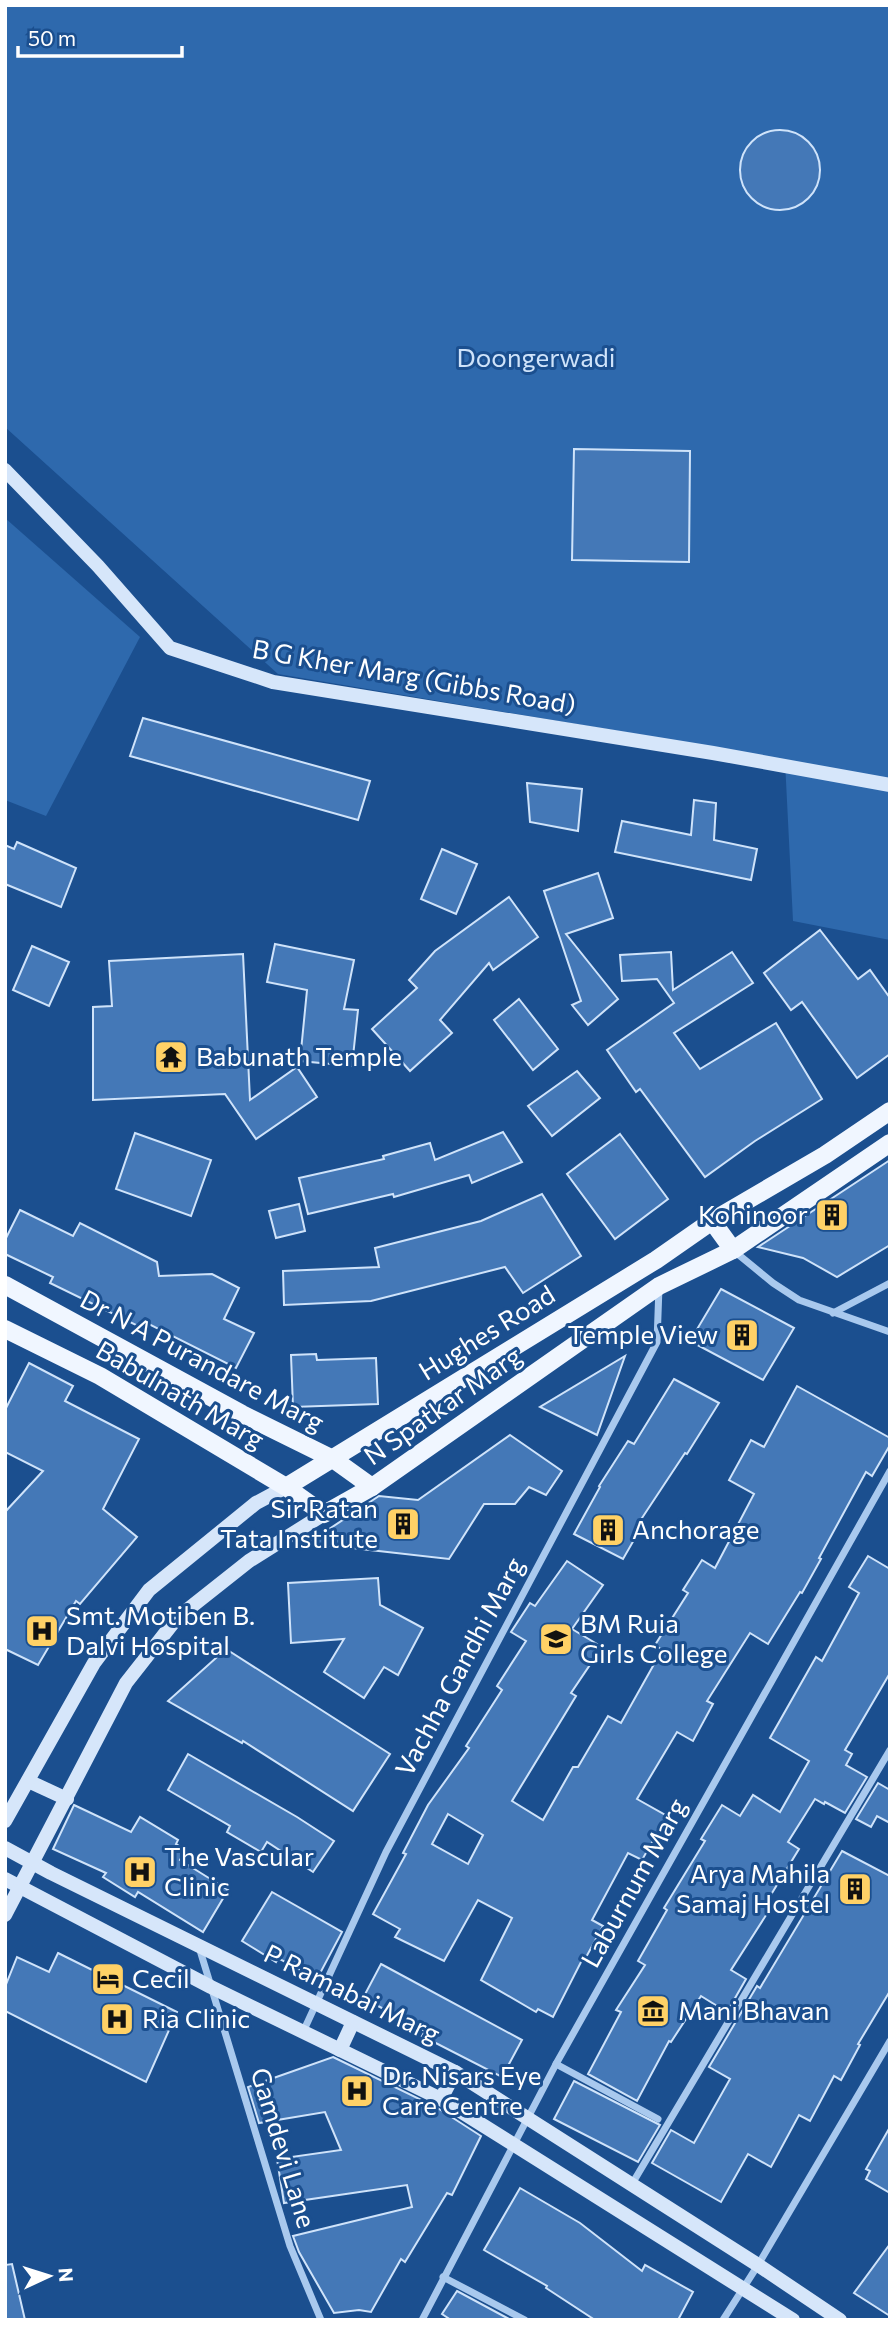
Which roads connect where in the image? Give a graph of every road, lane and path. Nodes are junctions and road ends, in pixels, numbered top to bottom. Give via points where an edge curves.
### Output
1 (5, 470) edge
2 (890, 785) edge
3 (890, 1111) edge
4 (890, 1143) edge
5 (712, 1221) junction
6 (733, 1250) junction
7 (890, 1283) edge
8 (5, 1285) edge
9 (659, 1286) junction
10 (833, 1313) junction
11 (5, 1329) edge
12 (890, 1332) edge
13 (333, 1459) junction
14 (890, 1471) edge
15 (286, 1487) junction
16 (372, 1487) junction
17 (324, 1514) junction
18 (890, 1750) edge
19 (28, 1780) junction
20 (66, 1799) junction
21 (5, 1821) edge
22 (5, 1848) edge
23 (34, 1863) junction
24 (5, 1879) edge
25 (20, 1888) junction
26 (5, 1915) edge
27 (199, 1947) junction
28 (211, 1987) junction
29 (315, 2003) junction
30 (353, 2022) junction
31 (303, 2032) junction
32 (890, 2041) edge
33 (340, 2050) junction
34 (556, 2064) junction
35 (455, 2072) junction
36 (441, 2099) junction
37 (528, 2119) junction
38 (658, 2119) dead end
39 (514, 2145) junction
40 (632, 2184) junction
41 (758, 2265) junction
42 (443, 2277) junction
43 (742, 2288) junction
44 (321, 2320) edge
45 (422, 2320) edge
46 (525, 2320) edge
47 (723, 2320) edge
48 (793, 2320) edge
49 (840, 2320) edge

1 - 2 main road, B G Kher Marg (Gibbs Road) via 170,648 273,682
3 - 5 main road, Hughes Road
4 - 6 main road, N Spatkar Marg
5 - 6 main road
5 - 13 main road, Hughes Road
6 - 9 main road, N Spatkar Marg
6 - 10 street via 799,1300
7 - 10 street
8 - 13 main road, Dr N A Purandare Marg
9 - 16 main road, N Spatkar Marg
9 - 29 street, Vachha Gandhi Marg via 657,1342 386,1852
10 - 12 street
11 - 15 main road, Babulnath Marg via 100,1376
13 - 15 main road, Hughes Road
13 - 16 main road, Dr N A Purandare Marg
14 - 34 street, Laburnum Marg
15 - 17 main road, Babulnath Marg
15 - 19 main road via 256,1503 149,1590 94,1663
16 - 17 main road, N Spatkar Marg
17 - 20 main road via 249,1561 177,1618 126,1683
18 - 40 street
19 - 20 main road
19 - 21 main road
20 - 23 main road
22 - 23 main road, P Ramabai Marg
23 - 25 main road
23 - 27 main road, P Ramabai Marg
24 - 25 main road
25 - 26 main road
25 - 28 main road
27 - 28 street, Gamdevi Lane
27 - 29 main road, P Ramabai Marg
28 - 31 main road
28 - 44 street, Gamdevi Lane via 290,2246
29 - 30 main road, P Ramabai Marg
29 - 31 street, Vachha Gandhi Marg
30 - 33 main road
30 - 35 main road, P Ramabai Marg
31 - 33 main road
32 - 41 street
33 - 36 main road
34 - 37 street, Laburnum Marg
34 - 38 street
35 - 36 main road
35 - 37 main road, P Ramabai Marg
36 - 39 main road
37 - 39 street, Laburnum Marg
37 - 40 main road, P Ramabai Marg
39 - 42 street, Laburnum Marg
39 - 43 main road
40 - 41 main road, P Ramabai Marg
41 - 43 street
41 - 49 main road, P Ramabai Marg
42 - 45 street, Laburnum Marg
42 - 46 street
43 - 47 street
43 - 48 main road

